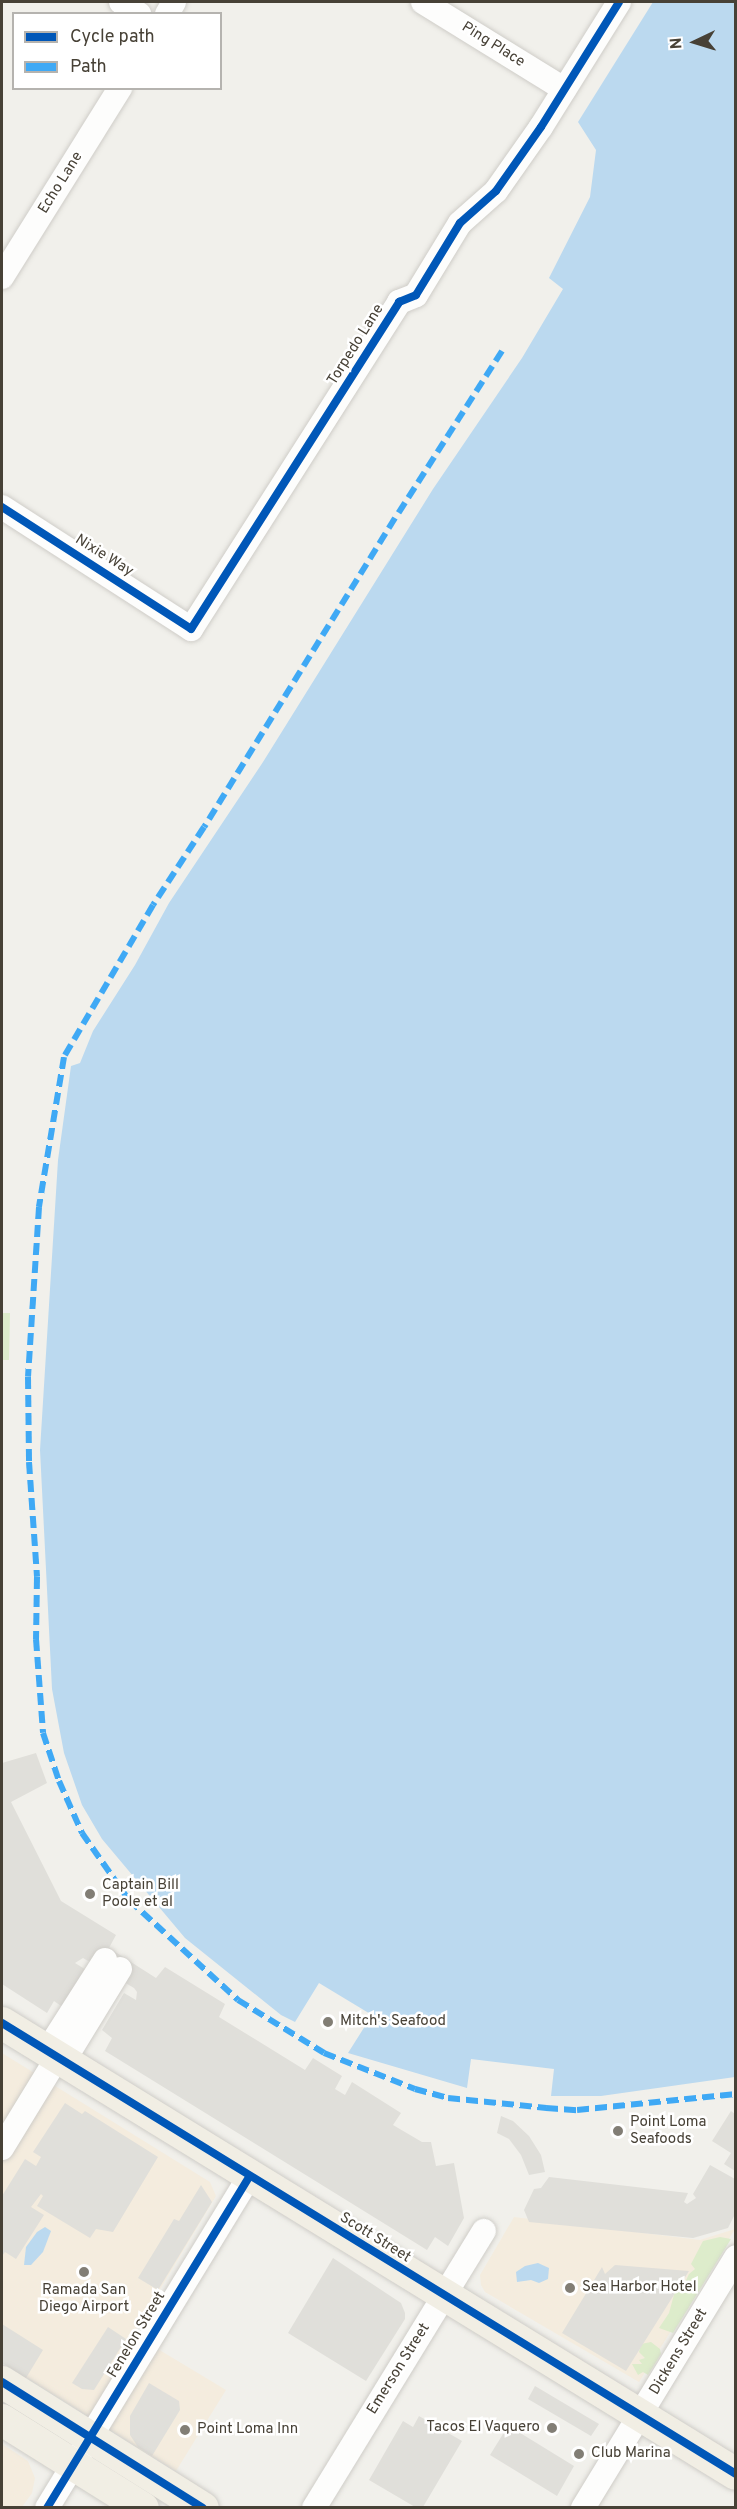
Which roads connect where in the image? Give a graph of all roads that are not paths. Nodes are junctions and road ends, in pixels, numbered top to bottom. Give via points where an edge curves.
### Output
1 (121, 2) edge
2 (423, 2) edge
3 (619, 2) edge
4 (136, 12) edge
5 (564, 88) junction
6 (119, 90) edge
7 (2, 277) edge
8 (2, 507) edge
9 (191, 629) joint
10 (113, 1965) dead end
11 (2, 2023) edge
12 (56, 2057) junction
13 (2, 2148) edge
14 (250, 2176) junction
15 (484, 2231) dead end
16 (735, 2257) edge
17 (445, 2296) junction
18 (2, 2382) edge
19 (640, 2417) junction
20 (2, 2420) edge
21 (90, 2438) junction
22 (73, 2465) junction
23 (735, 2474) edge
24 (47, 2508) edge
25 (142, 2508) edge
26 (203, 2508) edge
27 (314, 2508) edge
28 (583, 2508) edge

1 - 4 street
2 - 5 street, Ping Place
3 - 5 street, Torpedo Lane
5 - 9 street, Torpedo Lane via 496,191 460,223 416,295 399,302
6 - 7 street, Echo Lane
8 - 9 street, Nixie Way
10 - 12 street
11 - 12 main road, Scott Street
12 - 13 street
12 - 14 main road, Scott Street
14 - 17 main road, Scott Street
14 - 21 street, Fenelon Street
15 - 17 street, Emerson Street
16 - 19 street, Dickens Street
17 - 19 main road, Scott Street
17 - 27 street, Emerson Street
18 - 21 main road
19 - 23 main road, Scott Street
19 - 28 street, Dickens Street
20 - 22 main road
21 - 22 street, Fenelon Street
21 - 26 main road
22 - 24 street, Fenelon Street
22 - 25 main road

